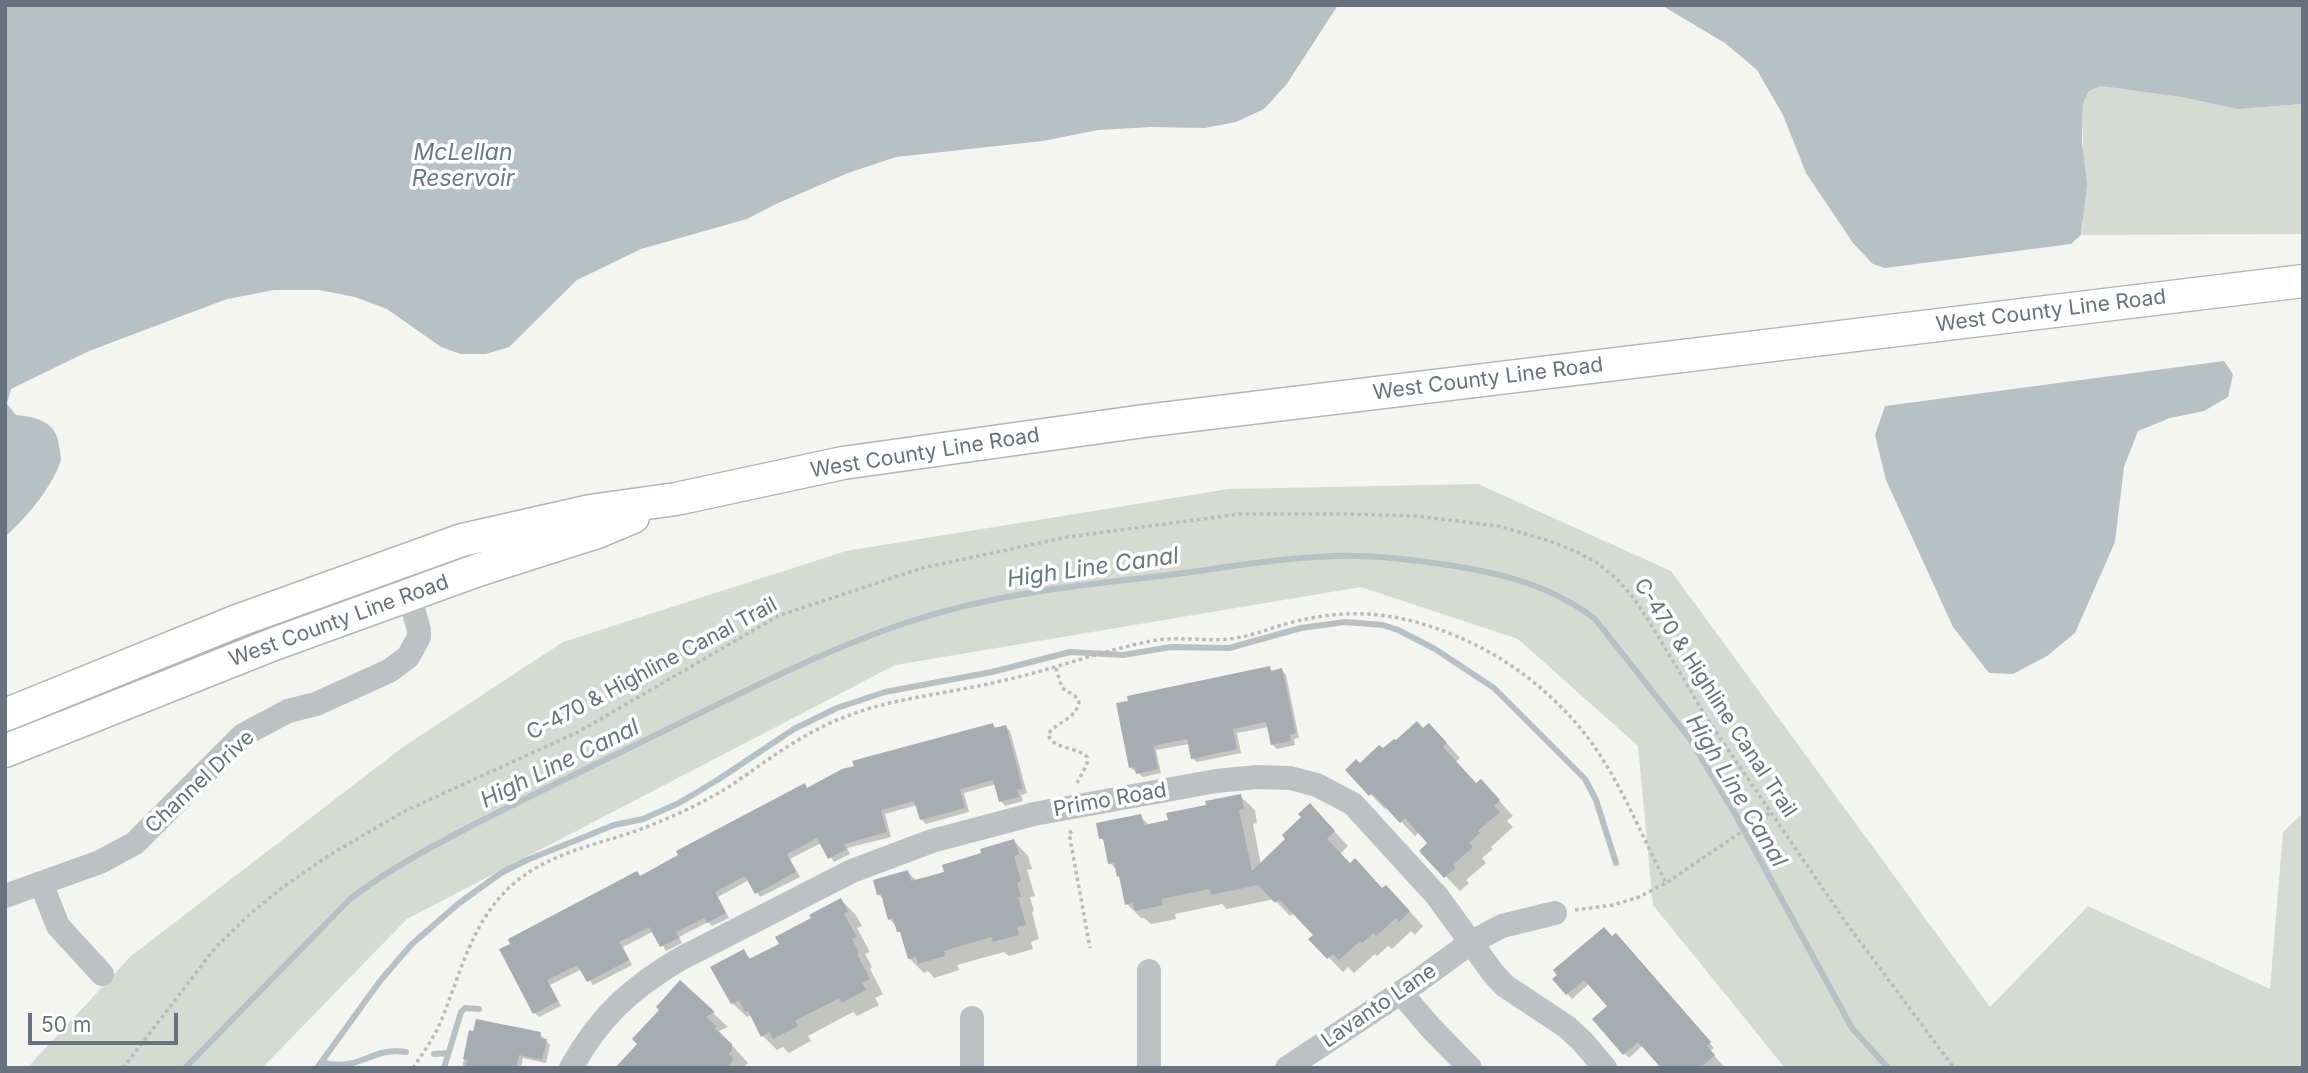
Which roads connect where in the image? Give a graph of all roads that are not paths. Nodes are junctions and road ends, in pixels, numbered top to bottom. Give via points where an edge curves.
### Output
1 (2303, 281) edge
2 (676, 499) junction
3 (409, 595) junction
4 (5, 715) edge
5 (5, 751) edge
6 (41, 883) junction
7 (5, 896) edge
8 (1555, 913) road end
9 (1470, 943) junction
10 (1149, 971) dead end
11 (102, 974) dead end
12 (1401, 993) junction
13 (972, 1018) dead end
14 (571, 1068) edge
15 (972, 1068) edge
16 (1149, 1068) edge
17 (1287, 1068) edge
18 (1470, 1068) edge
19 (1605, 1068) edge

1 - 2 main road, West County Line Road via 1144,421 843,463
2 - 3 main road, West County Line Road via 597,532
2 - 4 main road, West County Line Road via 590,511 462,540 237,621
3 - 5 main road, West County Line Road via 274,643
3 - 6 street, Channel Drive via 419,637 408,657 389,671 316,704 288,711 243,735 135,843 100,862
6 - 7 street, Channel Drive
6 - 11 street via 58,926
8 - 9 street, Lavanto Lane via 1502,926
9 - 12 street, Lavanto Lane
9 - 14 street, Primo Road via 1437,896 1363,813 1341,796 1290,778 1216,781 1000,822 863,866 655,974 604,1018
9 - 19 street, Primo Road via 1505,986 1567,1027
10 - 16 street
12 - 17 street, Lavanto Lane
12 - 18 street
13 - 15 street

